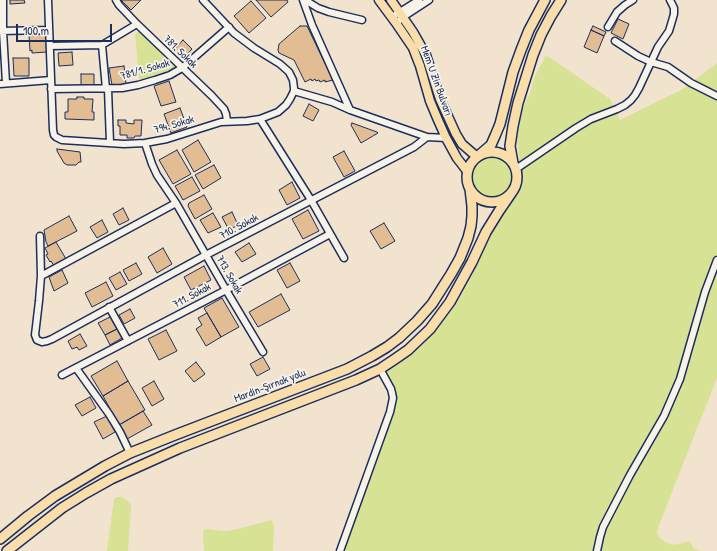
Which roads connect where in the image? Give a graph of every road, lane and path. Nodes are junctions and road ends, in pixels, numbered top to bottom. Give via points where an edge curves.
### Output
1 (3, 0) edge
2 (48, 0) edge
3 (116, 0) edge
4 (203, 0) edge
5 (304, 0) edge
6 (380, 0) edge
7 (391, 0) edge
8 (419, 0) edge
9 (429, 0) edge
10 (545, 0) edge
11 (561, 0) edge
12 (633, 0) edge
13 (670, 0) edge
14 (401, 14) junction
15 (362, 20) dead end
16 (394, 20) junction
17 (137, 24) junction
18 (229, 27) junction
19 (608, 27) dead end
20 (49, 30) junction
21 (2, 31) edge
22 (615, 41) dead end
23 (102, 45) junction
24 (50, 46) junction
25 (651, 62) junction
26 (182, 68) junction
27 (51, 80) junction
28 (3, 83) edge
29 (51, 89) junction
30 (107, 89) junction
31 (294, 91) junction
32 (717, 96) edge
33 (350, 110) junction
34 (260, 119) junction
35 (228, 121) junction
36 (427, 137) junction
37 (446, 138) junction
38 (110, 143) junction
39 (145, 143) junction
40 (477, 157) junction
41 (514, 166) junction
42 (467, 171) junction
43 (470, 189) junction
44 (512, 192) junction
45 (311, 200) junction
46 (176, 204) junction
47 (330, 234) junction
48 (40, 236) dead end
49 (206, 255) junction
50 (344, 258) dead end
51 (717, 260) edge
52 (41, 276) junction
53 (226, 290) junction
54 (110, 307) junction
55 (128, 341) junction
56 (263, 352) dead end
57 (76, 368) junction
58 (380, 369) junction
59 (62, 375) dead end
60 (130, 453) junction
61 (0, 539) edge
62 (7, 551) edge
63 (340, 551) edge
64 (597, 551) edge

1 - 21 street
2 - 20 street
3 - 17 street, 781. Sokak
4 - 18 street
5 - 15 street via 329,12
5 - 33 street via 312,25
6 - 16 main road, Mem U Zin Bulvarı
7 - 14 main road, Mem U Zin Bulvarı
8 - 14 street
9 - 14 street
10 - 40 highway via 521,50 495,136 491,145
11 - 41 highway via 541,35 518,103 510,146
12 - 19 street via 617,12
13 - 25 street via 674,14 669,31
14 - 16 street
14 - 40 main road, Mem U Zin Bulvarı via 421,44 456,134 462,144
16 - 37 main road, Mem U Zin Bulvarı via 417,57 430,101
17 - 23 street
17 - 26 street, 781. Sokak
18 - 26 street, 781/1. Sokak
18 - 31 street via 286,68 293,80
20 - 21 street
20 - 24 street
21 - 28 street
22 - 25 street
23 - 24 street
23 - 30 street
24 - 27 street
25 - 32 street via 668,67 691,83
25 - 41 street via 631,100 616,110 591,119
26 - 30 street, 781/1. Sokak via 170,75 138,85
26 - 35 street, 781. Sokak via 224,109
27 - 28 street
27 - 29 street
29 - 30 street, 781/1. Sokak
29 - 38 street, 794. Sokak via 53,130 56,137 62,140
30 - 38 street
31 - 33 street
31 - 34 street, 794. Sokak via 281,110
33 - 36 street
34 - 35 street, 794. Sokak
34 - 45 street
35 - 39 street, 794. Sokak
36 - 37 street
36 - 45 street, 710. Sokak via 414,147
37 - 42 main road, Mem U Zin Bulvarı
38 - 39 street, 794. Sokak
39 - 46 street, 713. Sokak via 157,175
40 - 41 highway via 484,153 500,153
40 - 42 highway
41 - 44 highway via 517,181
42 - 43 highway
43 - 44 highway via 478,198 490,202 503,200
43 - 60 highway, Mardin-Şırnak yolu via 471,226 460,258 432,304 388,347 347,369
44 - 58 highway via 486,232 450,302 430,329 408,350
45 - 47 street
45 - 49 street, 710. Sokak
46 - 49 street, 713. Sokak
46 - 52 street
47 - 50 street
47 - 53 street, 711. Sokak
48 - 52 street
49 - 53 street, 713. Sokak
49 - 54 street, 710. Sokak
51 - 64 street via 680,379 664,416 603,527
52 - 54 street, 710. Sokak via 35,334 37,340 42,342 52,339
53 - 55 street, 711. Sokak
53 - 56 street, 713. Sokak
54 - 55 street
55 - 57 street, 711. Sokak
57 - 59 street, 711. Sokak
57 - 60 street via 109,414
58 - 62 highway via 180,448 111,479 62,508
58 - 63 street via 392,393 390,412
60 - 61 highway, Mardin-Şırnak yolu via 55,496

